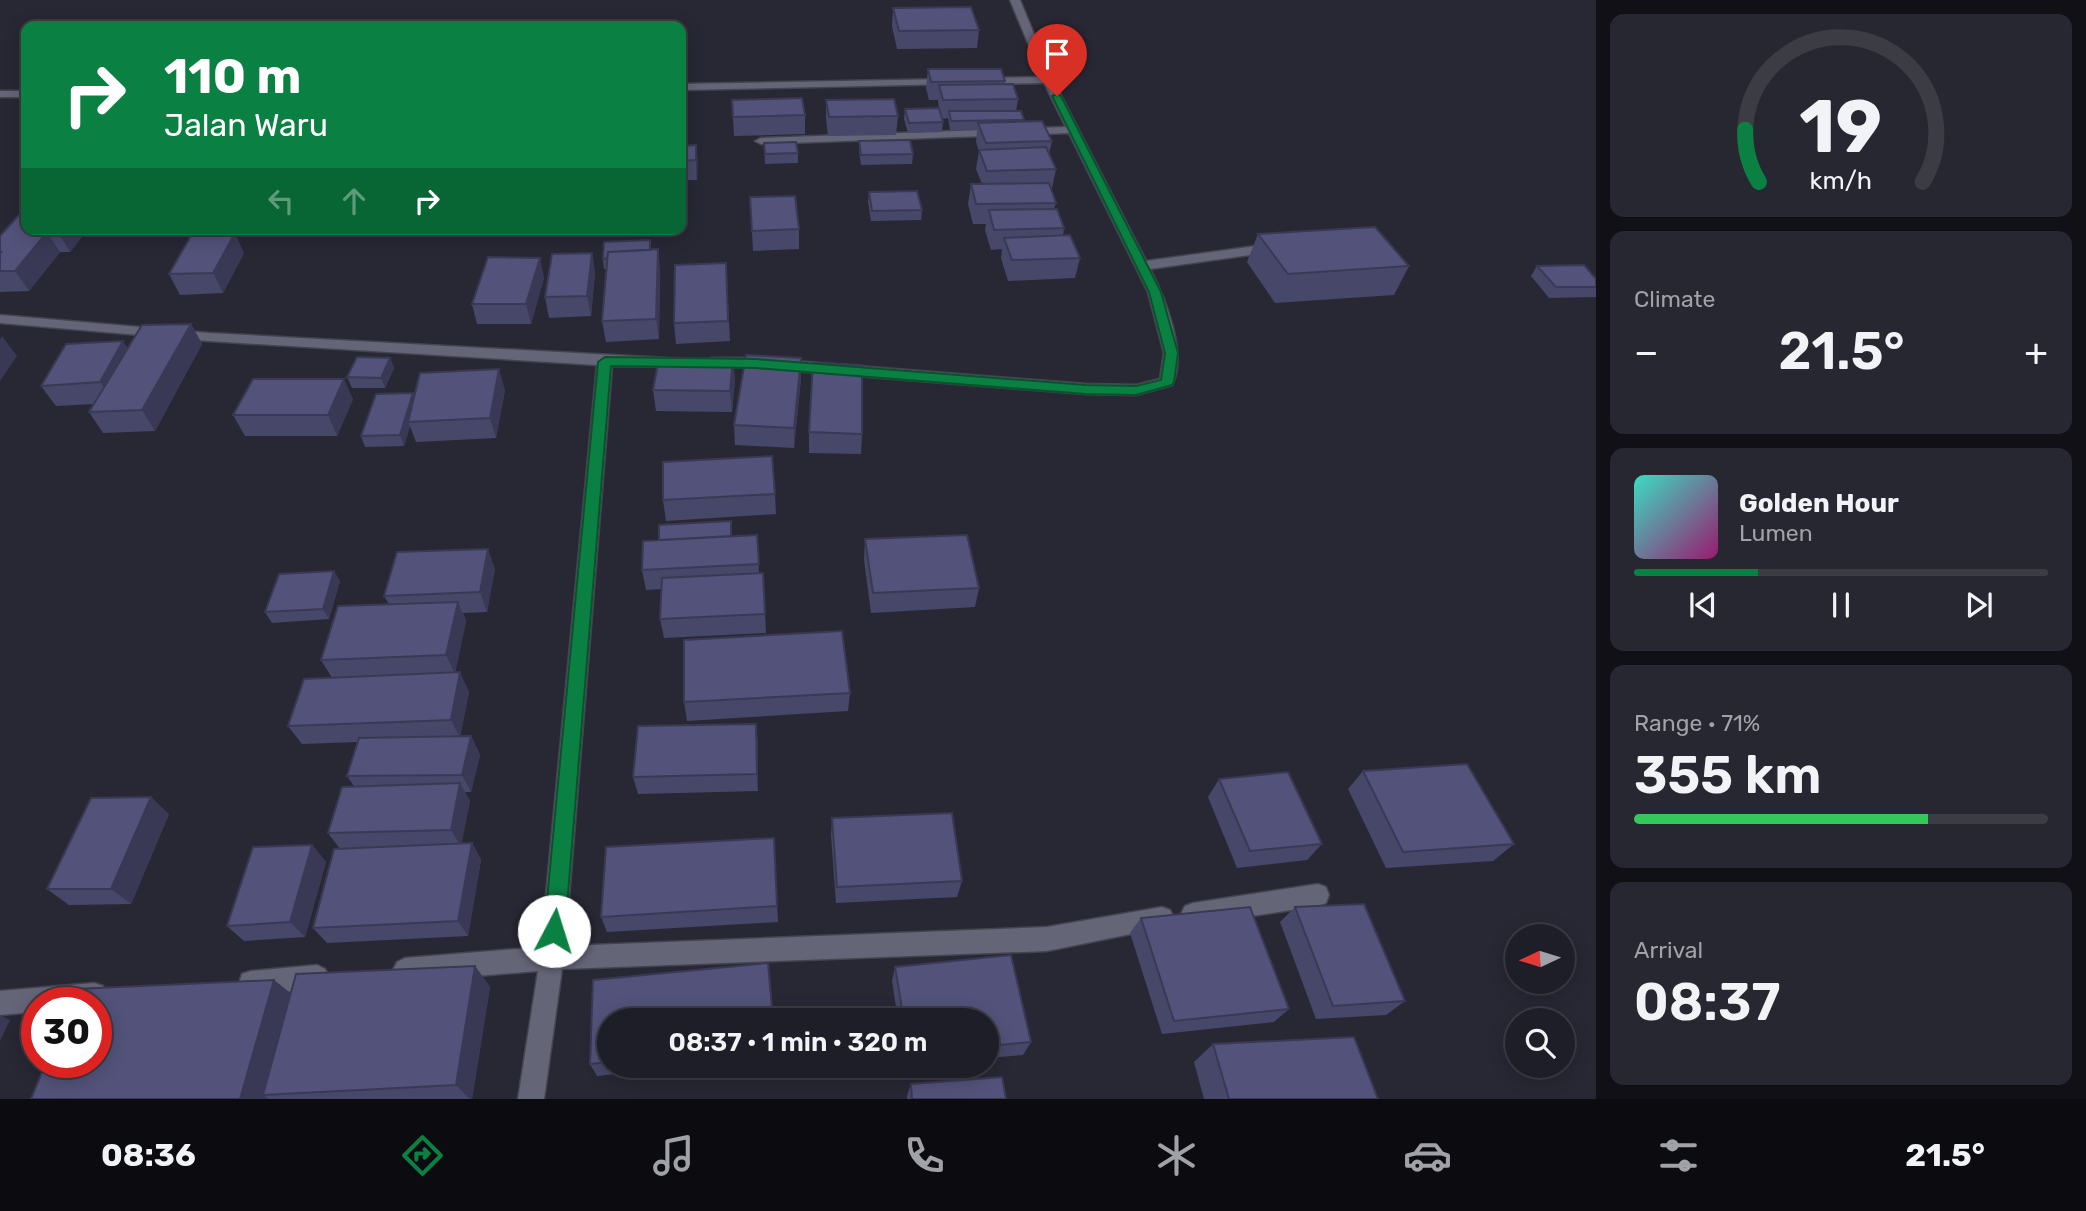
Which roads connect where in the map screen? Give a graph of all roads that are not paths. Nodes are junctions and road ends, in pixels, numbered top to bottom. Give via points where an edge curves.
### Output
1 (1015, 0) edge
2 (1048, 79) junction
3 (686, 87) edge
4 (0, 94) edge
5 (21, 94) edge
6 (1073, 130) junction
7 (761, 141) dead end
8 (1271, 248) edge
9 (1142, 266) junction
10 (0, 319) edge
11 (605, 362) junction
12 (1318, 895) dead end
13 (552, 958) junction
14 (386, 972) edge
15 (345, 975) edge
16 (234, 984) edge
17 (21, 1001) edge
18 (0, 1003) edge
19 (531, 1099) edge

1 - 2 street
2 - 3 street
2 - 6 street
4 - 5 street
6 - 7 street
6 - 9 street
8 - 9 street
9 - 11 street via 1155,292 1171,353 1167,382 1136,390 756,363
10 - 11 street
11 - 13 street
12 - 13 street via 1046,939
13 - 14 street
13 - 19 street
15 - 16 street
17 - 18 street

